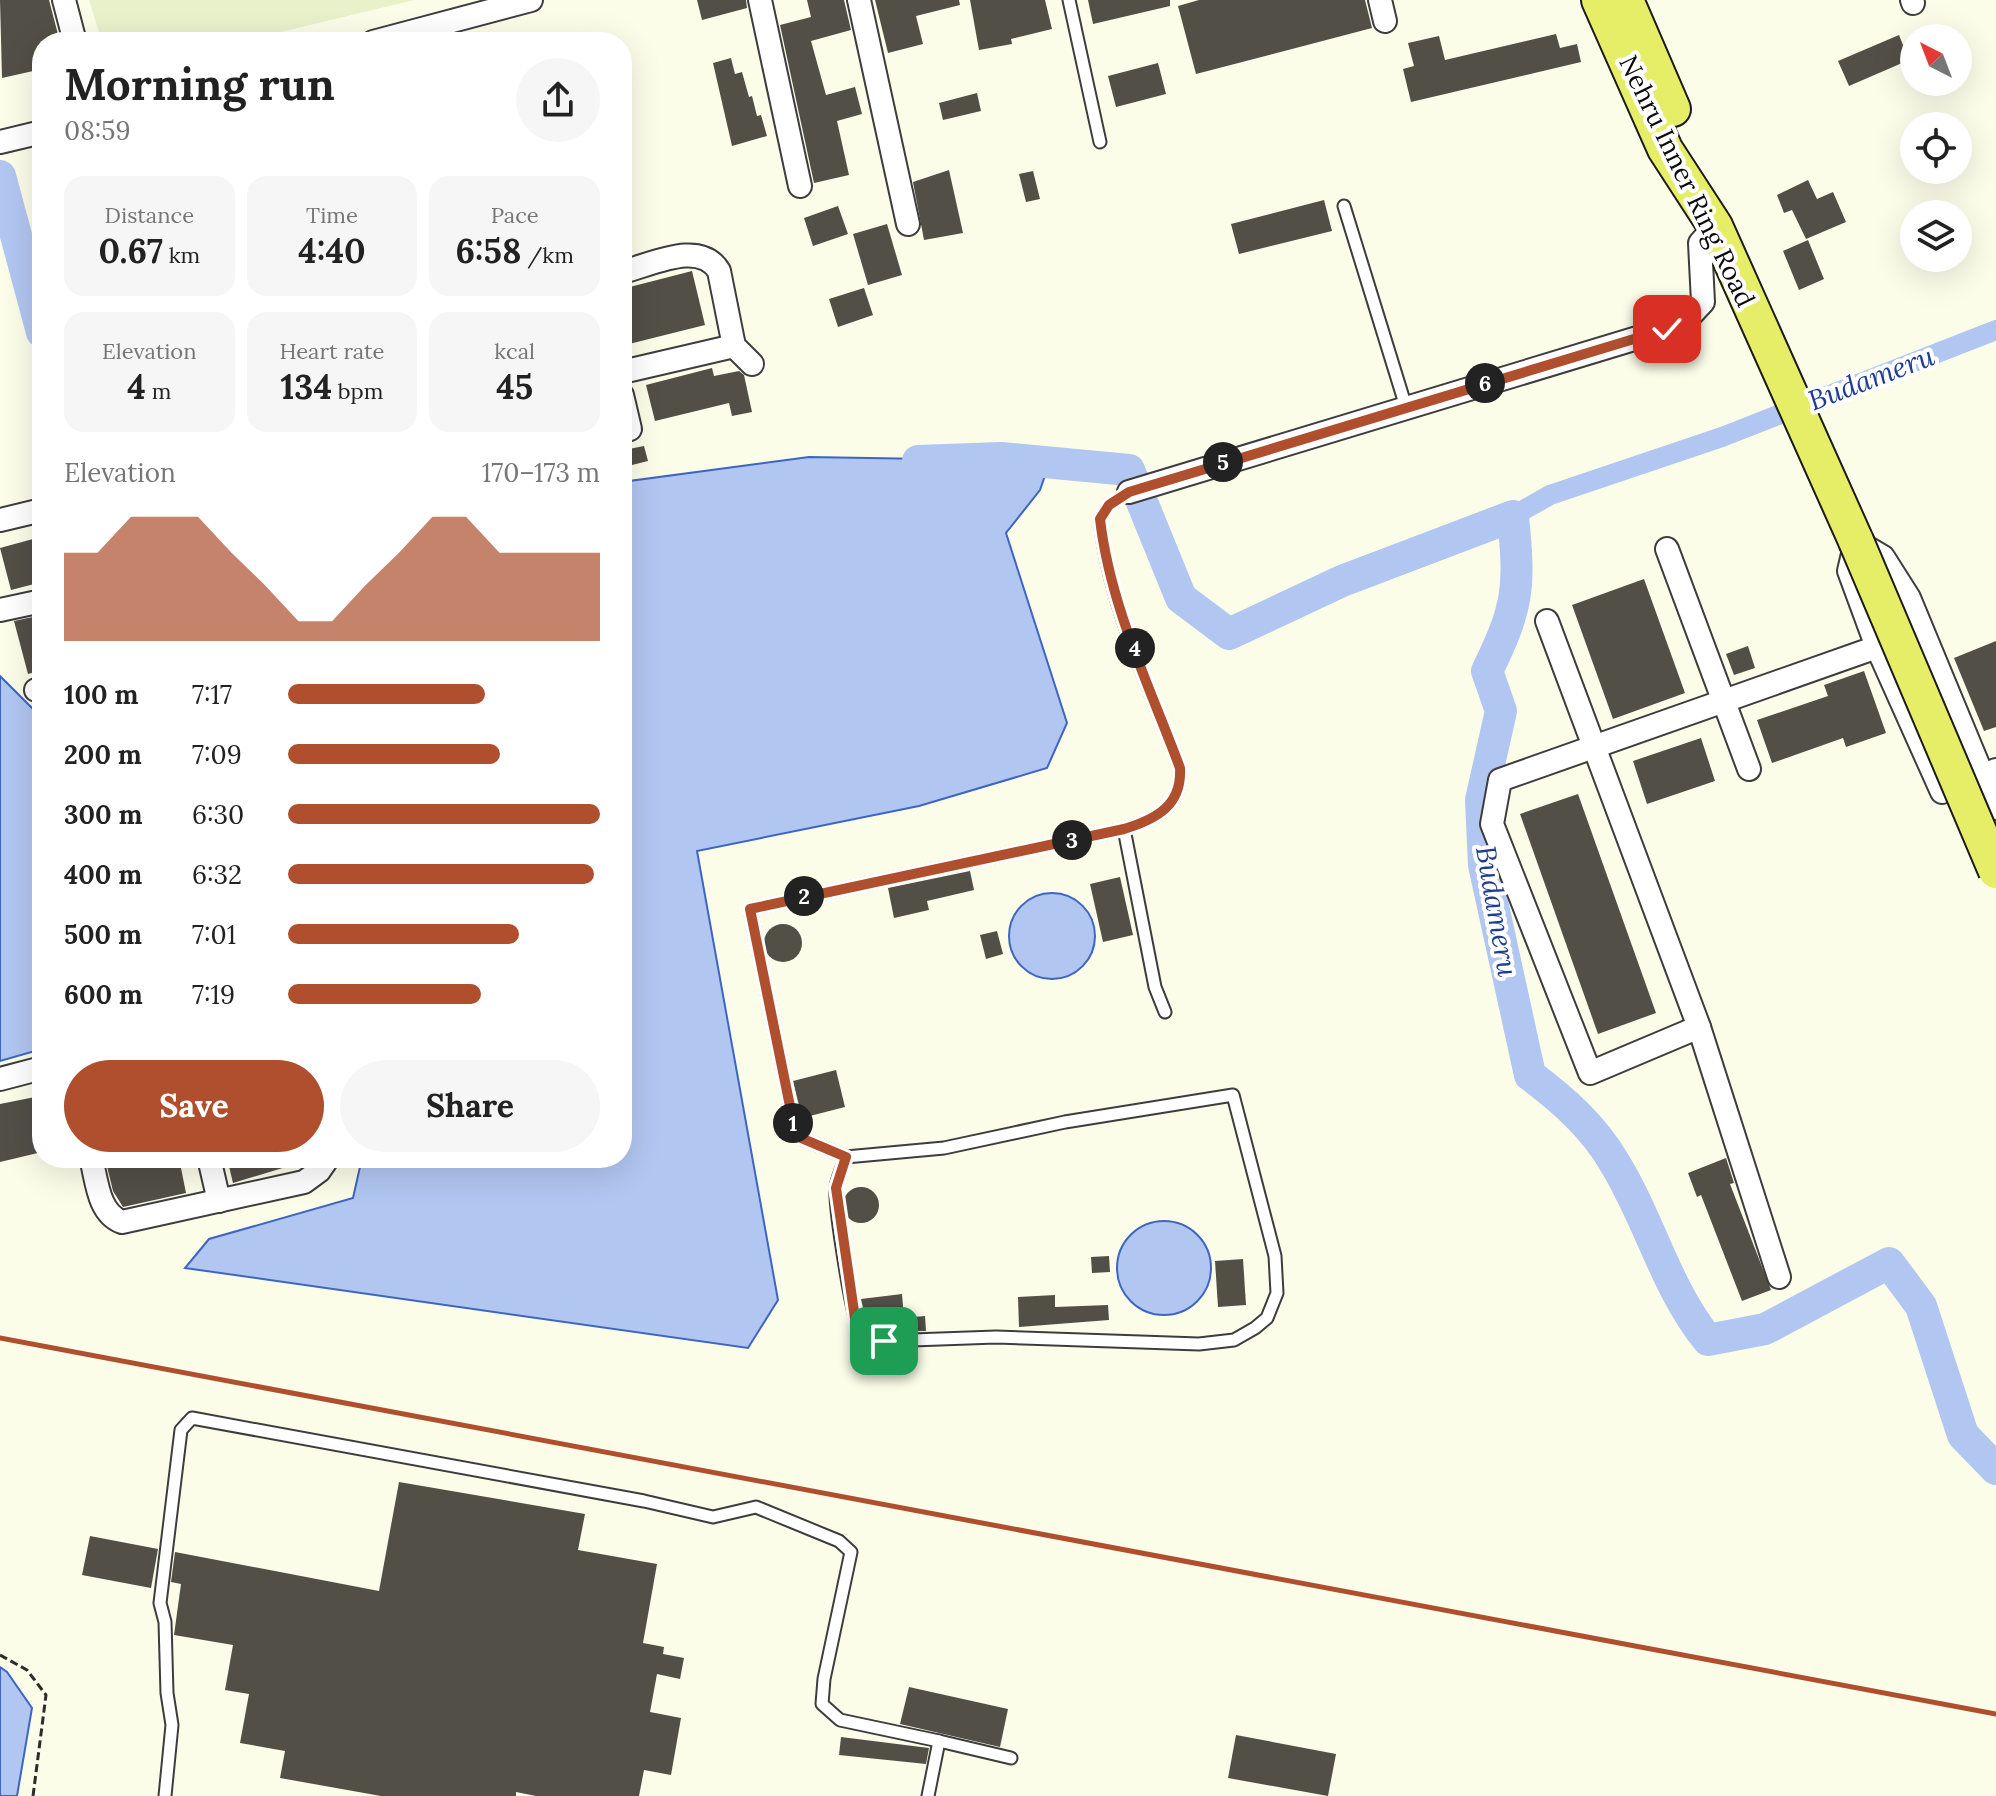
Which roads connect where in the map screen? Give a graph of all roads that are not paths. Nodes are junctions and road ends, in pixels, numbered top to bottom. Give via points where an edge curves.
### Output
1 (64, 0) edge
2 (531, 0) edge
3 (760, 0) edge
4 (859, 0) edge
5 (1069, 0) edge
6 (1599, 0) edge
7 (1626, 0) edge
8 (72, 32) edge
9 (411, 32) edge
10 (32, 134) edge
11 (4, 141) edge
12 (1100, 142) dead end
13 (800, 186) dead end
14 (1344, 206) dead end
15 (908, 224) dead end
16 (1715, 226) junction
17 (632, 269) edge
18 (734, 346) junction
19 (752, 364) dead end
20 (632, 370) edge
21 (1406, 407) junction
22 (1129, 492) joint
23 (32, 512) edge
24 (0, 520) edge
25 (1856, 541) junction
26 (1667, 549) dead end
27 (32, 603) edge
28 (0, 610) edge
29 (1547, 621) dead end
30 (1877, 647) junction
31 (1725, 701) junction
32 (1598, 748) junction
33 (1749, 769) dead end
34 (1989, 773) edge
35 (1996, 808) edge
36 (1124, 829) junction
37 (1996, 871) edge
38 (1165, 1012) dead end
39 (1699, 1027) junction
40 (32, 1071) edge
41 (0, 1079) edge
42 (846, 1157) junction
43 (94, 1168) edge
44 (211, 1168) edge
45 (321, 1168) edge
46 (219, 1201) junction
47 (1779, 1277) dead end
48 (939, 1741) junction
49 (1011, 1758) dead end
50 (165, 1796) edge
51 (928, 1796) edge

1 - 8 street
2 - 9 street
3 - 13 street
4 - 15 street
5 - 12 lane
6 - 16 main road, Nehru Inner Ring Road via 1665,149
7 - 16 main road via 1687,142
10 - 11 street
14 - 21 lane
16 - 21 street via 1700,243 1703,302 1688,318 1667,329
16 - 25 main road, Nehru Inner Ring Road
17 - 18 street via 693,254 713,261
18 - 19 street
18 - 20 street
21 - 22 street
22 - 36 lane via 1109,505 1100,519 1102,536 1113,590 1180,768 1181,788 1155,816
23 - 24 street
25 - 30 street via 1849,571
25 - 34 street via 1883,557 1909,598
25 - 37 main road, Nehru Inner Ring Road, bridge
26 - 31 street
27 - 28 street
29 - 32 street
30 - 31 street
30 - 34 street via 1942,792
31 - 32 street
31 - 33 street
32 - 39 street
32 - 39 street via 1500,780 1492,824 1590,1073
34 - 35 street
36 - 38 lane via 1155,987
36 - 42 lane via 750,909 794,1126 801,1138
39 - 47 street
40 - 41 street
42 - 42 lane via 836,1188 852,1308 862,1338 1199,1344 1234,1340 1255,1328 1267,1318 1277,1293 1275,1256 1233,1095 944,1148
43 - 46 street via 104,1209 122,1222
44 - 46 street
45 - 46 street via 304,1182
48 - 49 lane
48 - 50 lane via 840,1720 822,1704 851,1552 824,1534 756,1507 713,1517 340,1442 192,1418 181,1430 160,1603 172,1725
48 - 51 lane

